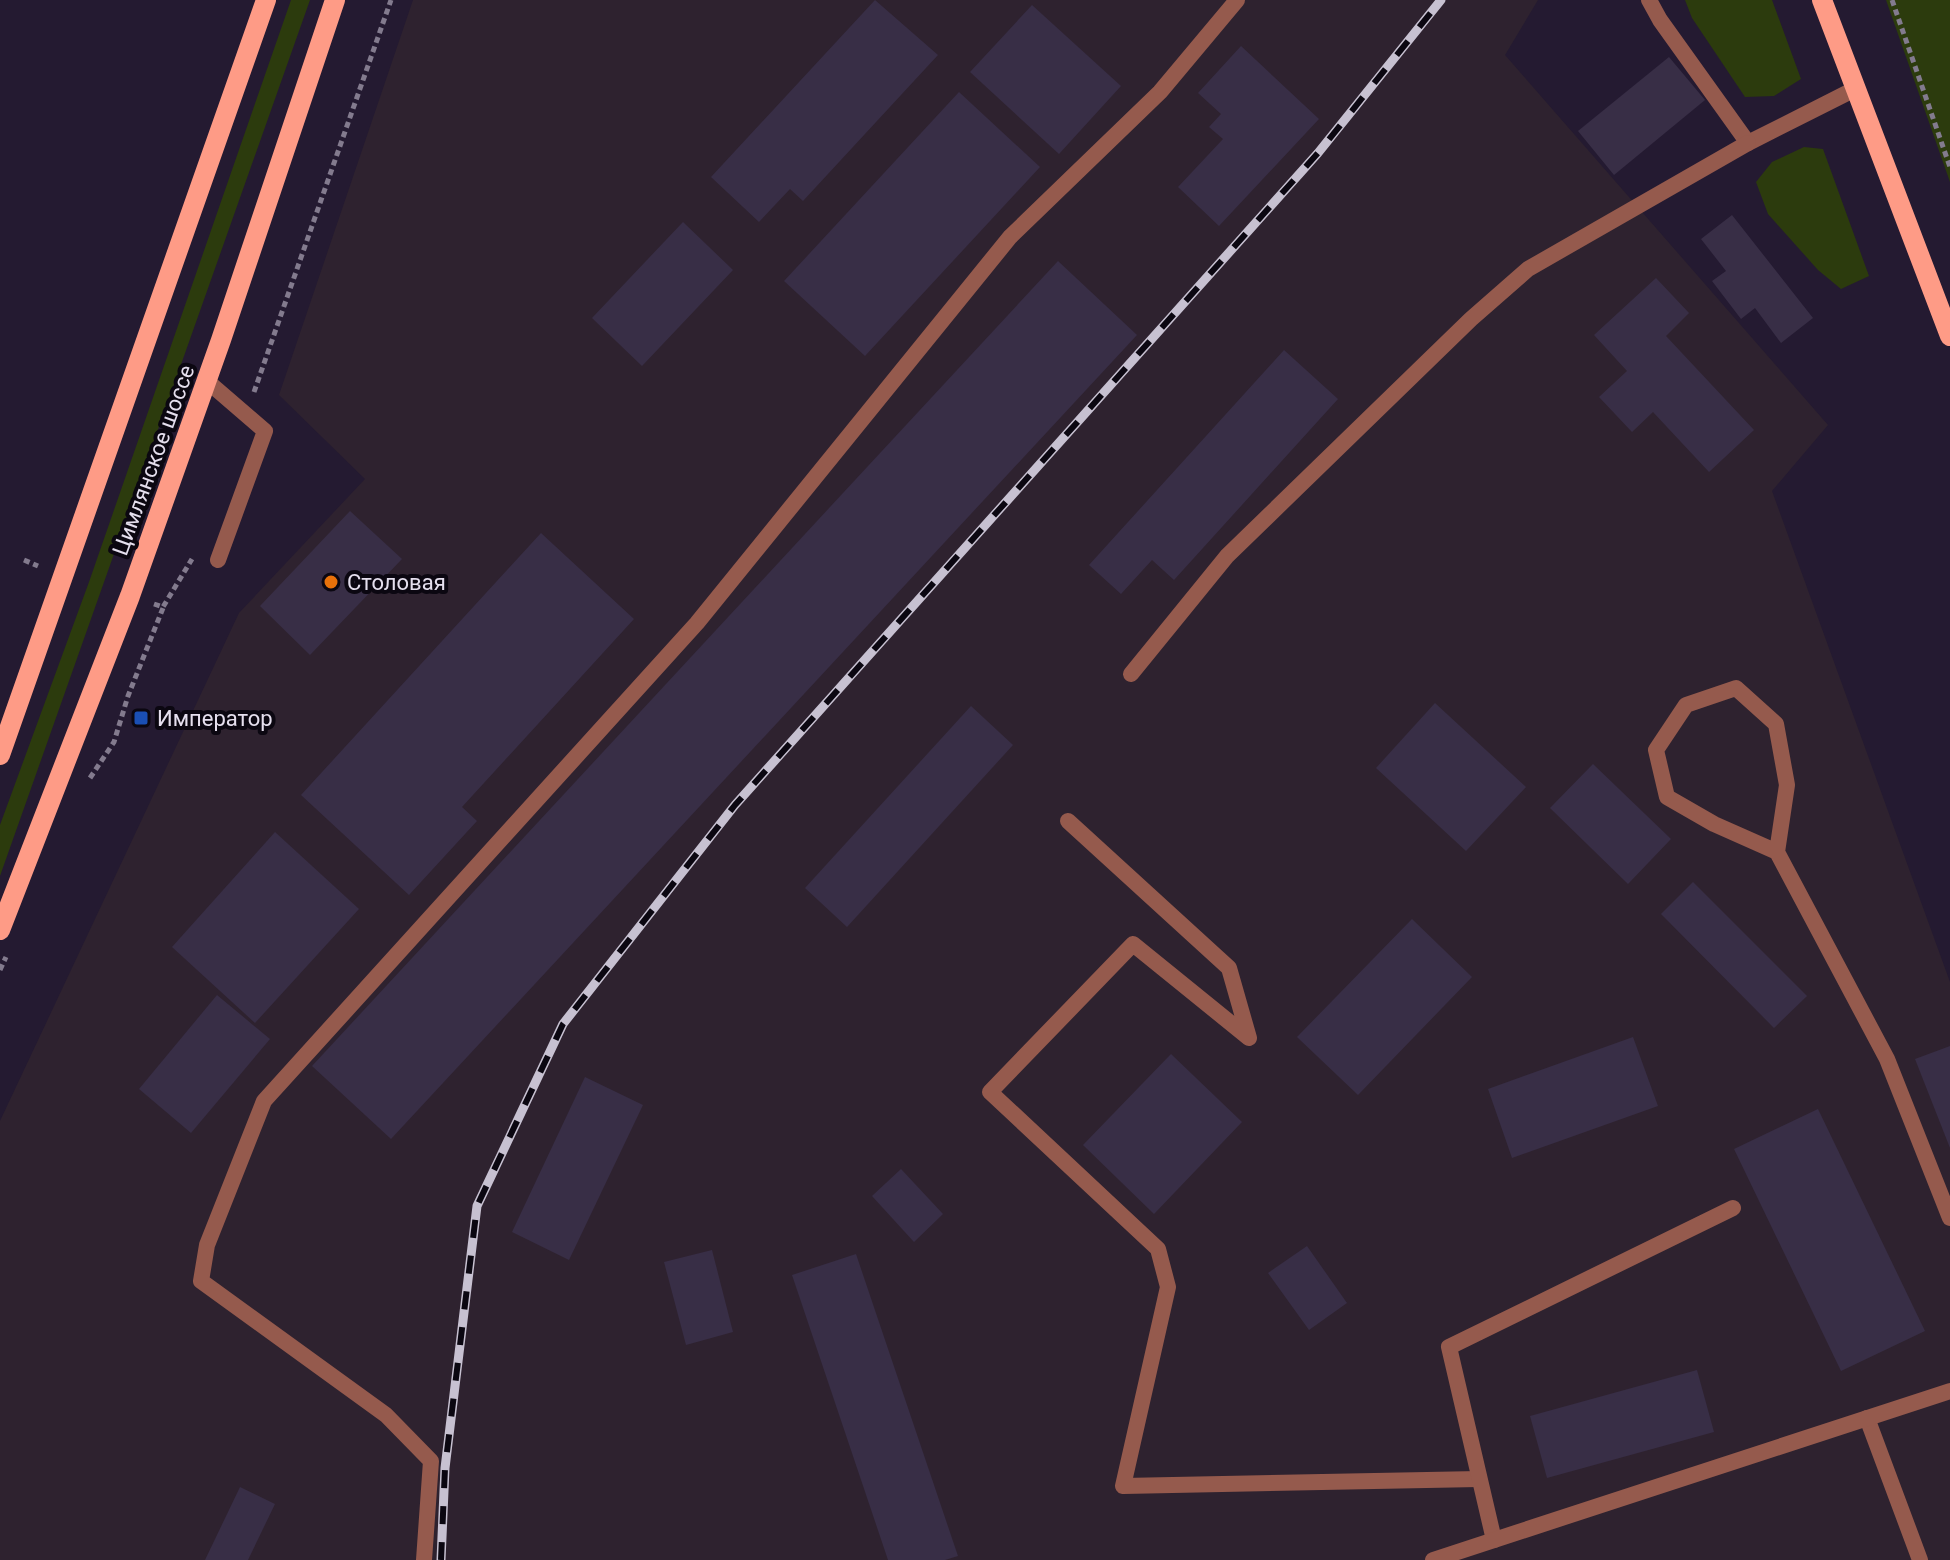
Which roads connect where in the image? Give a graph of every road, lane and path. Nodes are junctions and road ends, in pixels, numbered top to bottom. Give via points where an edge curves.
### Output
1 (266, 0) edge
2 (335, 0) edge
3 (391, 0) edge
4 (1237, 0) edge
5 (1649, 0) edge
6 (1822, 0) edge
7 (1892, 0) edge
8 (1855, 89) junction
9 (1748, 143) junction
10 (1950, 167) edge
11 (1950, 336) edge
12 (207, 381) junction
13 (246, 415) junction
14 (196, 549) dead end
15 (24, 560) dead end
16 (218, 560) dead end
17 (64, 577) junction
18 (130, 596) junction
19 (1131, 674) dead end
20 (0, 755) edge
21 (1068, 821) dead end
22 (1777, 852) junction
23 (0, 930) edge
24 (1733, 1208) dead end
25 (1950, 1218) edge
26 (1950, 1391) edge
27 (1867, 1418) junction
28 (1479, 1479) junction
29 (1494, 1540) junction
30 (424, 1560) edge
31 (1433, 1560) edge
32 (1920, 1560) edge

1 - 17 main road, Цимлянское шоссе
2 - 12 main road, Цимлянское шоссе
3 - 13 path
4 - 30 lane via 1160,92 1010,237 697,623 264,1101 207,1245 201,1281 386,1415 431,1461
5 - 9 lane
6 - 8 main road
7 - 10 path
8 - 9 lane
8 - 11 main road
9 - 19 lane via 1528,269 1227,556
12 - 13 lane
12 - 18 main road, Цимлянское шоссе
13 - 16 lane via 265,431
14 - 18 path via 163,607
15 - 17 path
17 - 20 main road, Цимлянское шоссе
18 - 23 main road, Цимлянское шоссе
21 - 28 lane via 1229,968 1249,1038 1133,944 990,1092 1158,1249 1168,1287 1123,1486
22 - 22 lane via 1787,785 1776,724 1736,688 1686,705 1656,750 1667,797
22 - 25 lane via 1887,1059
24 - 28 lane via 1449,1347
26 - 27 lane
27 - 29 lane
27 - 32 lane
28 - 29 lane
29 - 31 lane

